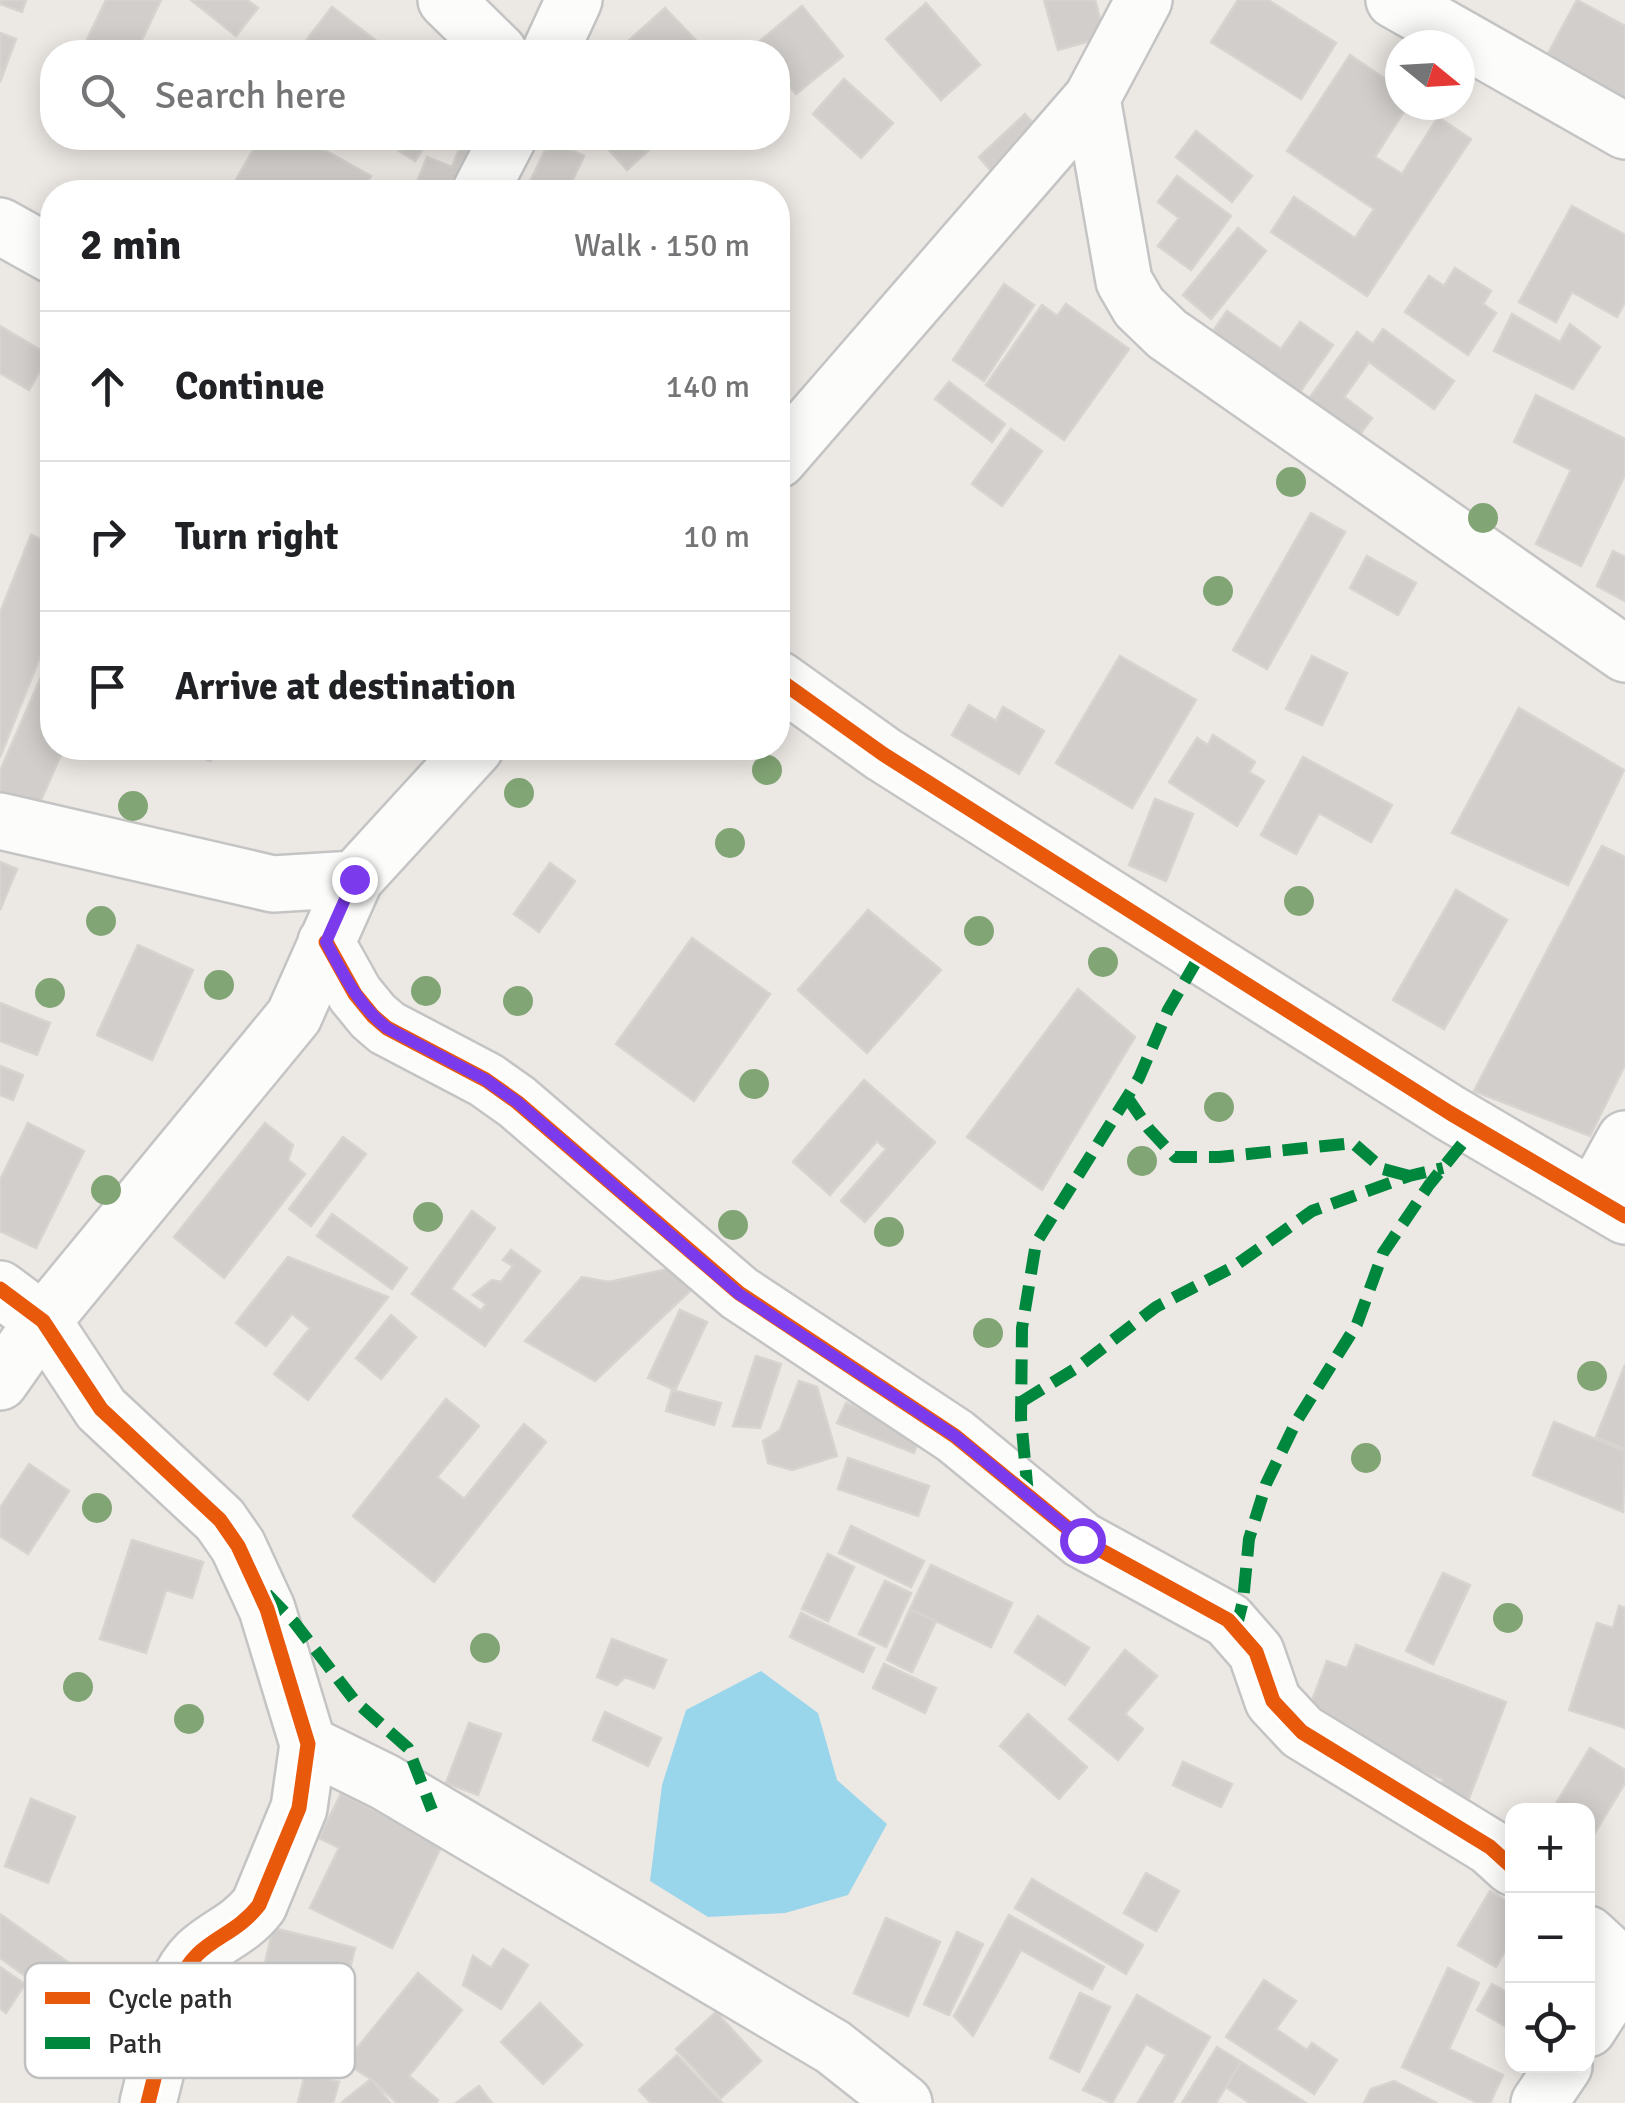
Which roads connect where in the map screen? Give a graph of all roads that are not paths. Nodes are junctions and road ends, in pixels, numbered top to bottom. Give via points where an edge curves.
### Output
1 (446, 0) edge
2 (574, 0) edge
3 (1144, 0) edge
4 (1394, 0) edge
5 (487, 40) edge
6 (556, 40) edge
7 (1092, 98) junction
8 (1625, 131) edge
9 (502, 150) edge
10 (486, 180) edge
11 (0, 226) edge
12 (40, 249) edge
13 (790, 446) edge
14 (1625, 654) edge
15 (790, 687) edge
16 (463, 760) edge
17 (0, 821) edge
18 (354, 879) junction
19 (326, 942) junction
20 (1625, 1139) edge
21 (1609, 1206) edge
22 (21, 1306) edge
23 (0, 1382) edge
24 (308, 1744) junction
25 (1505, 1861) edge
26 (1595, 1941) edge
27 (189, 1963) edge
28 (1625, 1970) edge
29 (1595, 2018) edge
30 (1559, 2073) edge
31 (154, 2078) edge
32 (148, 2103) edge
33 (904, 2103) edge
34 (1539, 2103) edge

1 - 5 street
2 - 6 street
3 - 7 street
4 - 8 street
7 - 13 street
7 - 14 street via 1124,282 1138,307 1167,334
9 - 10 street
11 - 12 street
15 - 21 street via 1462,1121
16 - 18 street
17 - 18 street via 273,884
18 - 19 street
19 - 22 street via 294,1016
19 - 25 street via 355,994 387,1028 517,1102 739,1294 955,1436 1082,1540 1228,1620 1256,1652 1273,1701 1293,1724
20 - 21 street
22 - 23 street
22 - 24 street via 102,1409 220,1520 238,1546 267,1608
24 - 27 street via 299,1808 260,1905
24 - 33 street via 385,1782 833,2047
26 - 28 street
28 - 29 street
30 - 34 street
31 - 32 street

